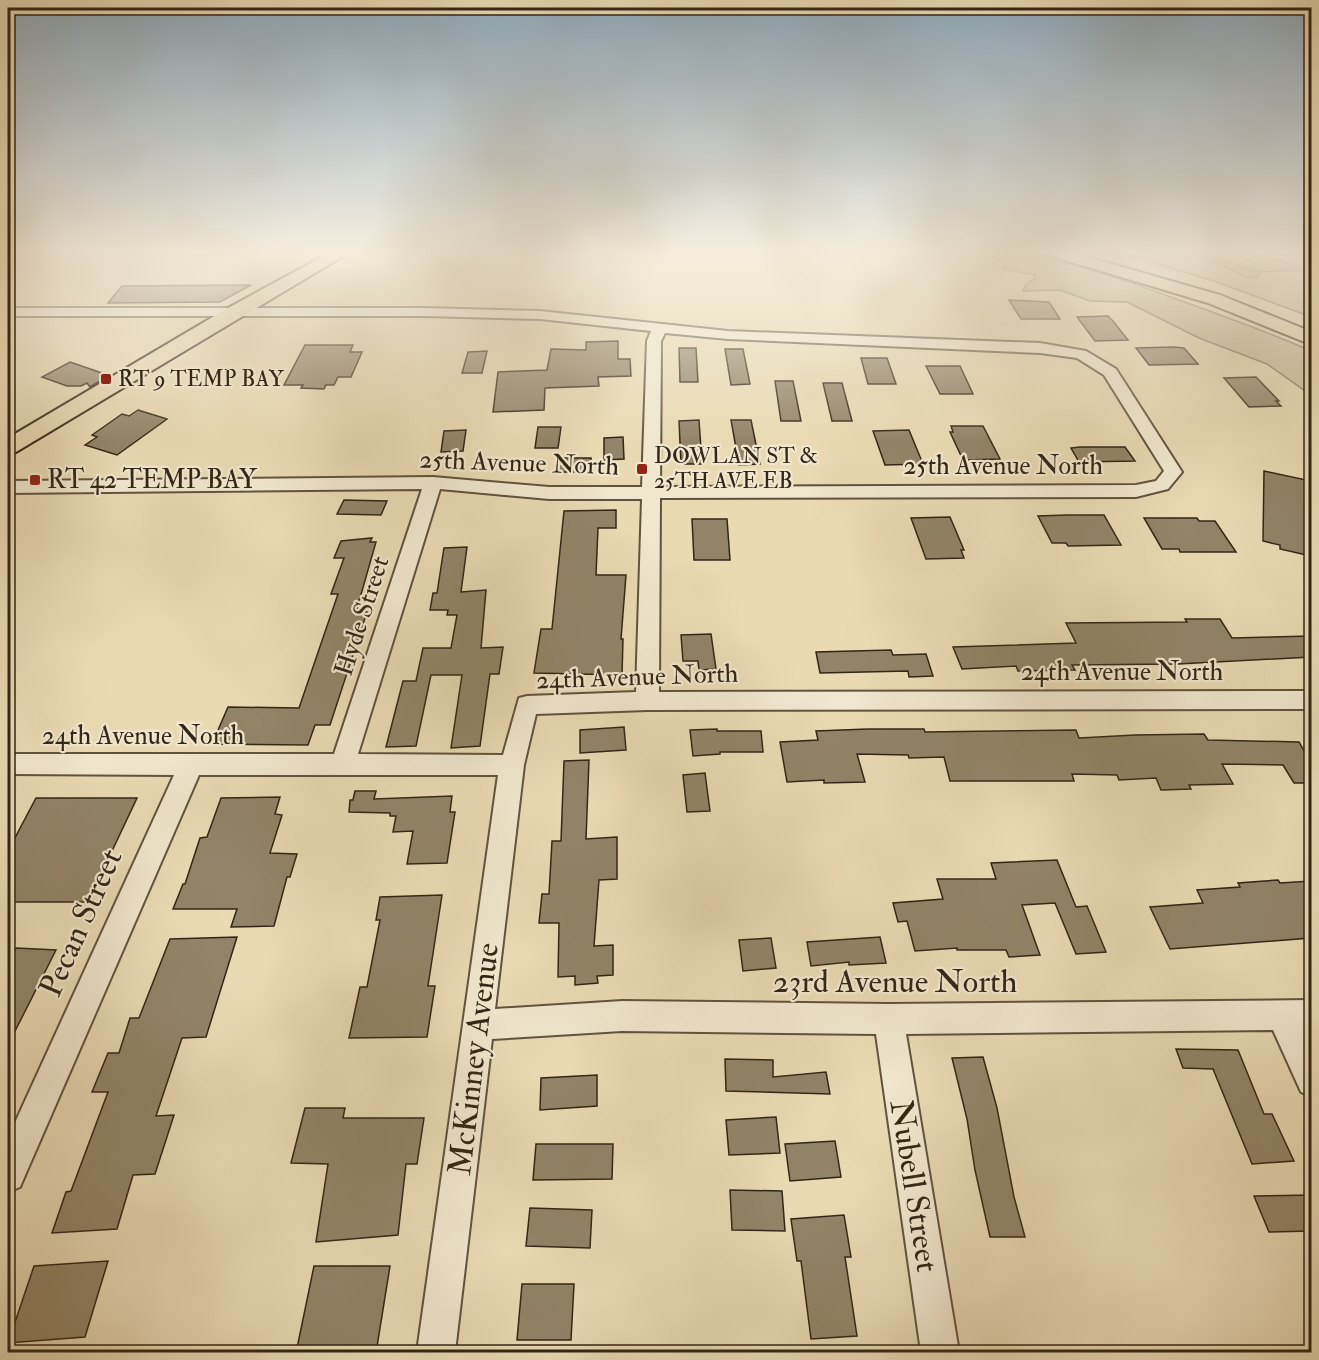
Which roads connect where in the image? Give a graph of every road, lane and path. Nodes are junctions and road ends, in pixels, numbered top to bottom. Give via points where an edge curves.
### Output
1 (228, 315) edge
2 (544, 315) edge
3 (1252, 315) edge
4 (1281, 315) edge
5 (1311, 327) edge
6 (660, 328) junction
7 (1311, 339) edge
8 (8, 447) edge
9 (433, 483) junction
10 (8, 487) edge
11 (651, 493) junction
12 (1311, 700) edge
13 (647, 701) junction
14 (8, 764) edge
15 (191, 765) junction
16 (343, 765) junction
17 (512, 765) junction
18 (1281, 1015) junction
19 (1311, 1015) edge
20 (889, 1019) junction
21 (479, 1025) junction
22 (1311, 1081) edge
23 (8, 1175) edge
24 (436, 1353) edge
25 (940, 1353) edge

1 - 8 main road
2 - 6 street
3 - 7 main road
4 - 5 main road
6 - 11 street via 654,342
6 - 11 street, 25th Avenue North via 728,335 1040,348 1081,354 1110,372 1173,472 1162,485 1136,490
9 - 10 street, 25th Avenue North
9 - 11 street, 25th Avenue North via 542,493
9 - 16 street, Hyde Street
11 - 13 street
12 - 13 street, 24th Avenue North
13 - 17 street, 24th Avenue North via 527,705
14 - 15 street, 24th Avenue North
15 - 16 street, 24th Avenue North
15 - 23 street, Pecan Street
16 - 17 street, 24th Avenue North
17 - 21 street, McKinney Avenue
18 - 19 street, 23rd Avenue North
18 - 20 street, 23rd Avenue North
18 - 22 street
20 - 21 street, 23rd Avenue North via 622,1017
20 - 25 street, Nubell Street
21 - 24 street, McKinney Avenue

